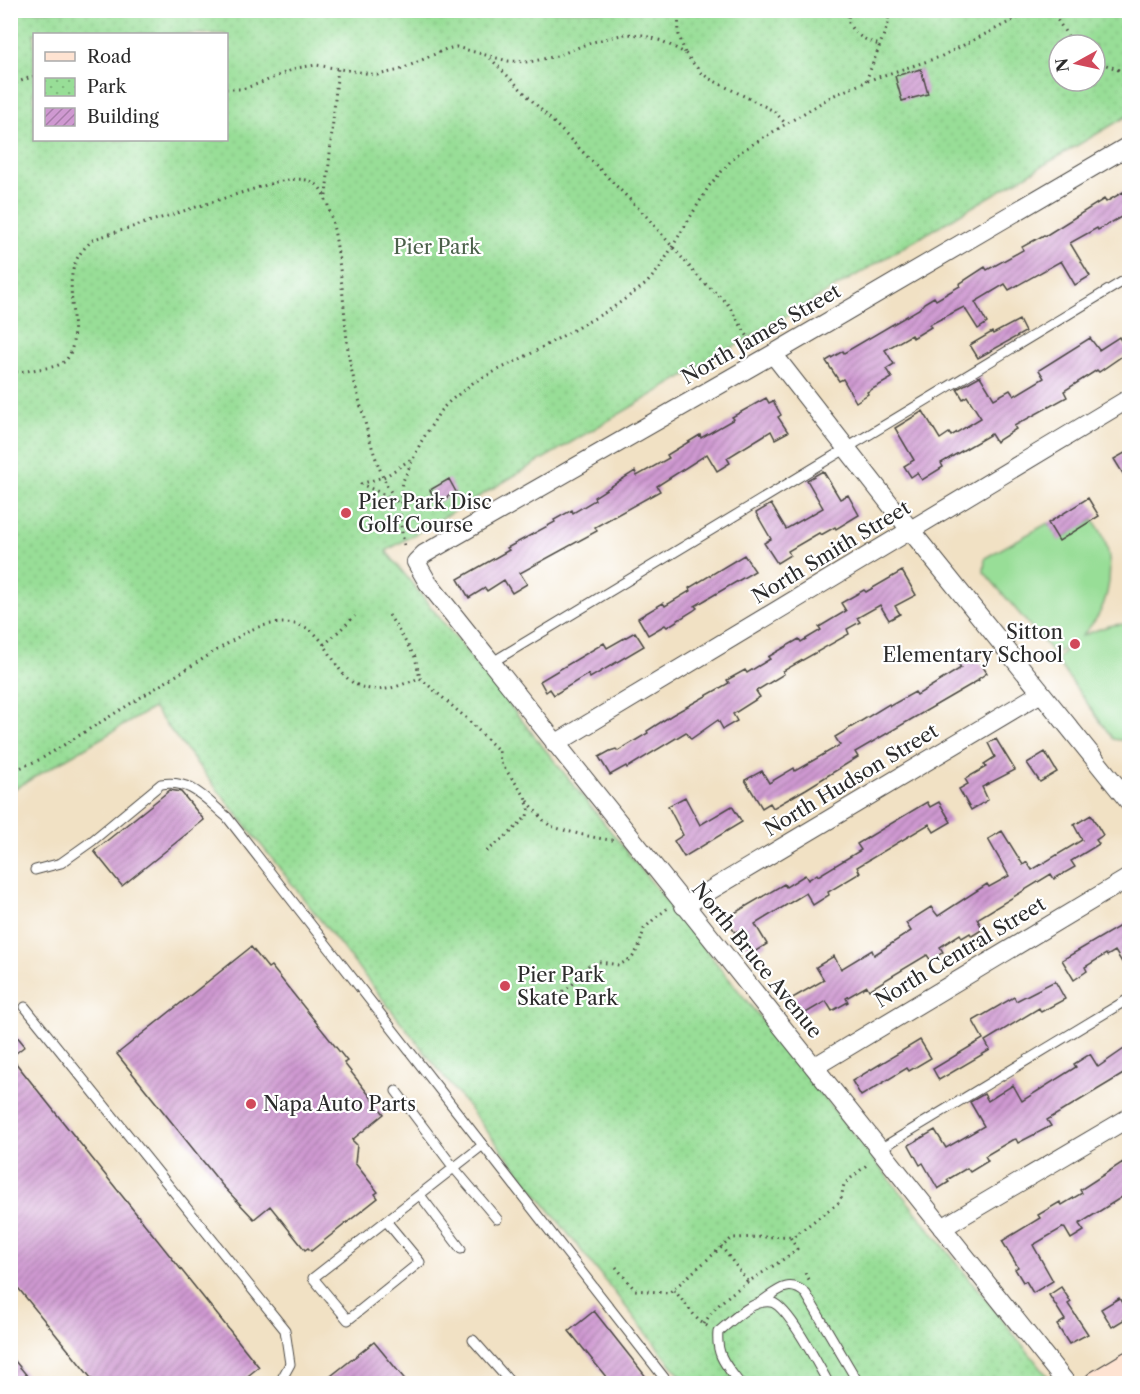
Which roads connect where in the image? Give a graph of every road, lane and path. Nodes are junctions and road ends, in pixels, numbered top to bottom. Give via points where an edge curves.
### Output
1 (678, 10) edge
2 (850, 10) edge
3 (890, 10) edge
4 (1033, 10) edge
5 (1051, 10) edge
6 (1066, 33) edge
7 (880, 45) junction
8 (685, 53) junction
9 (490, 58) junction
10 (1107, 65) edge
11 (338, 67) junction
12 (33, 76) edge
13 (1130, 78) edge
14 (866, 81) junction
15 (10, 85) edge
16 (228, 89) edge
17 (786, 124) junction
18 (1130, 145) edge
19 (326, 198) junction
20 (671, 248) junction
21 (1130, 277) edge
22 (773, 354) junction
23 (10, 372) edge
24 (1130, 398) edge
25 (846, 448) junction
26 (413, 458) junction
27 (383, 477) junction
28 (395, 500) junction
29 (400, 506) junction
30 (911, 531) junction
31 (404, 546) dead end
32 (416, 562) joint
33 (388, 615) dead end
34 (355, 616) dead end
35 (324, 645) junction
36 (491, 663) junction
37 (420, 678) junction
38 (1041, 693) junction
39 (555, 744) junction
40 (10, 772) edge
41 (525, 796) junction
42 (1130, 803) edge
43 (627, 832) junction
44 (486, 852) dead end
45 (35, 870) dead end
46 (1130, 877) edge
47 (682, 903) junction
48 (1130, 998) edge
49 (544, 1002) dead end
50 (25, 1007) dead end
51 (814, 1067) junction
52 (396, 1091) dead end
53 (1130, 1117) edge
54 (483, 1145) junction
55 (881, 1151) junction
56 (454, 1168) junction
57 (420, 1195) junction
58 (496, 1219) dead end
59 (386, 1221) junction
60 (942, 1228) junction
61 (790, 1237) junction
62 (721, 1246) junction
63 (461, 1249) dead end
64 (792, 1253) junction
65 (796, 1257) dead end
66 (616, 1267) dead end
67 (748, 1282) junction
68 (674, 1290) junction
69 (759, 1304) junction
70 (704, 1324) junction
71 (718, 1332) junction
72 (472, 1340) dead end
73 (1130, 1364) edge
74 (279, 1383) edge
75 (512, 1383) edge
76 (669, 1383) edge
77 (740, 1383) edge
78 (829, 1383) edge
79 (859, 1383) edge
80 (1067, 1383) edge
81 (1097, 1383) edge

1 - 8 path via 679,35
2 - 7 path via 849,23 858,36
3 - 7 path
4 - 14 path via 940,57
5 - 6 path
7 - 14 path
8 - 9 path via 662,41 625,34 529,62
8 - 17 path via 700,73 774,111
9 - 11 path via 456,47 377,75
9 - 20 path via 647,217
10 - 13 path
11 - 16 path via 296,68 243,89
11 - 19 path
12 - 15 path
14 - 17 path via 821,101
17 - 20 path via 729,163 699,201
18 - 22 street, North James Street
19 - 23 path via 315,184 296,179 276,182 94,239 80,252 73,270 71,353 49,368
19 - 27 path via 342,280 349,360 370,447
20 - 22 path via 727,303 752,342
20 - 26 path via 646,284 611,309 461,391 434,420
21 - 25 lane
22 - 25 street
22 - 32 street, North James Street
24 - 30 street, North Smith Street
25 - 30 street
25 - 36 lane
26 - 27 path
26 - 29 path via 402,483
27 - 28 path
27 - 28 path via 362,484
28 - 29 path
29 - 31 path
30 - 38 street
30 - 39 street, North Smith Street
32 - 36 street, North Bruce Avenue via 428,584
33 - 37 path via 416,657
34 - 35 path
35 - 37 path via 347,680 358,686 380,689
35 - 40 path via 302,627 280,623 258,627 40,759
36 - 39 street, North Bruce Avenue
37 - 41 path via 499,751 500,762
38 - 42 street
38 - 47 street, North Hudson Street
39 - 43 street, North Bruce Avenue
41 - 43 path via 550,825 611,841
41 - 44 path via 529,809 526,816
43 - 47 street, North Bruce Avenue
45 - 54 lane via 61,863 162,784 175,782 193,788 228,818
46 - 51 street, North Central Street
47 - 49 path via 648,924 632,957 619,965 589,965 572,985
47 - 51 street, North Bruce Avenue
48 - 55 lane
50 - 74 lane via 285,1330 290,1364
51 - 55 street, North Bruce Avenue
52 - 56 lane
53 - 60 street
54 - 56 lane
54 - 76 lane
55 - 60 street, North Bruce Avenue
55 - 61 path via 844,1184 838,1203
56 - 57 lane
56 - 58 lane
57 - 59 lane
57 - 63 lane
59 - 59 lane via 313,1278 348,1320 420,1262
60 - 80 street, North Bruce Avenue
61 - 62 path via 738,1236
61 - 64 path via 797,1249
62 - 67 path
62 - 68 path
64 - 65 path
64 - 67 path
66 - 68 path via 635,1290
67 - 70 path via 711,1312
68 - 70 path
69 - 71 lane
69 - 78 lane via 775,1303 787,1314
69 - 79 lane via 779,1289 799,1287
70 - 71 path
71 - 77 lane via 720,1356
72 - 75 lane
73 - 81 main road

